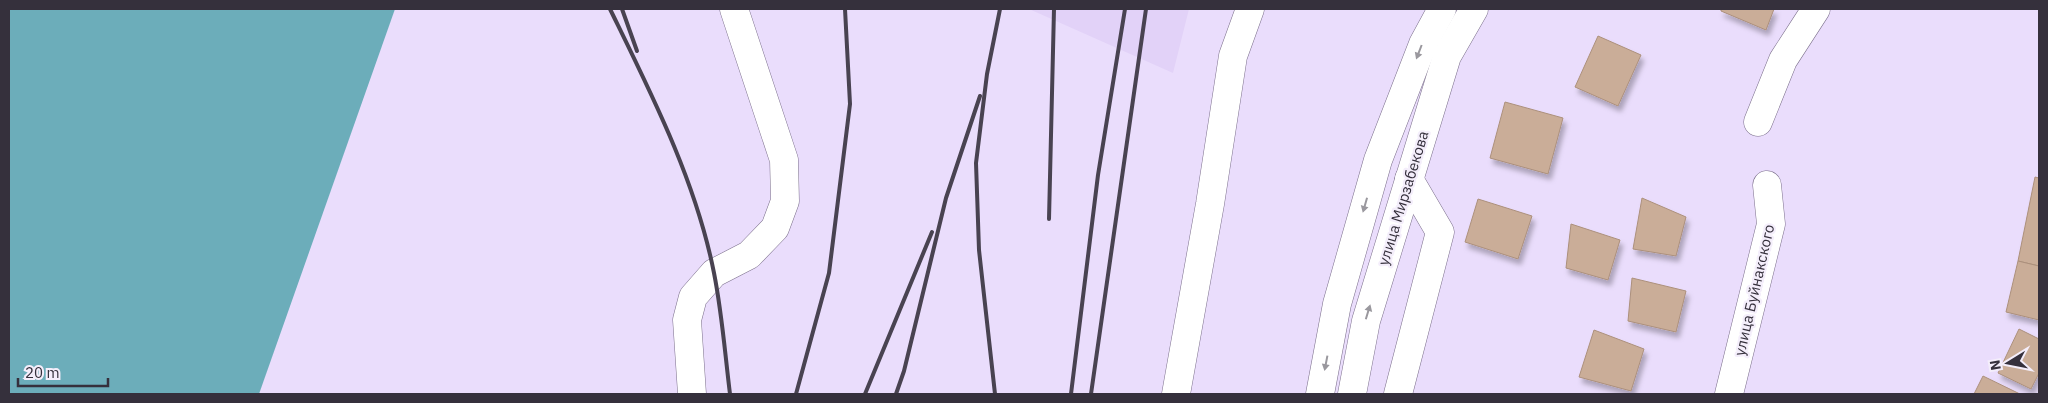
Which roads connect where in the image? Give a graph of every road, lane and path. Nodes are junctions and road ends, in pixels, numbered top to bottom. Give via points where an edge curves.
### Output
1 (734, 9) edge
2 (1250, 9) edge
3 (1442, 9) edge
4 (1474, 9) edge
5 (1816, 9) edge
6 (1758, 122) dead end
7 (1408, 179) junction
8 (1767, 186) dead end
9 (692, 394) edge
10 (1176, 394) edge
11 (1320, 394) edge
12 (1352, 394) edge
13 (1398, 394) edge
14 (1729, 394) edge

1 - 9 street via 784,160 785,201 774,228 749,255 714,273 693,297 687,320
2 - 10 street via 1233,56
3 -> 11 street via 1422,44 1372,178 1337,304
4 - 7 street, улица Мирзабекова via 1447,56
5 - 6 street via 1783,60
12 -> 7 street, улица Мирзабекова via 1366,321
7 - 13 street via 1440,232
8 - 14 street, улица Буйнакского via 1771,224

